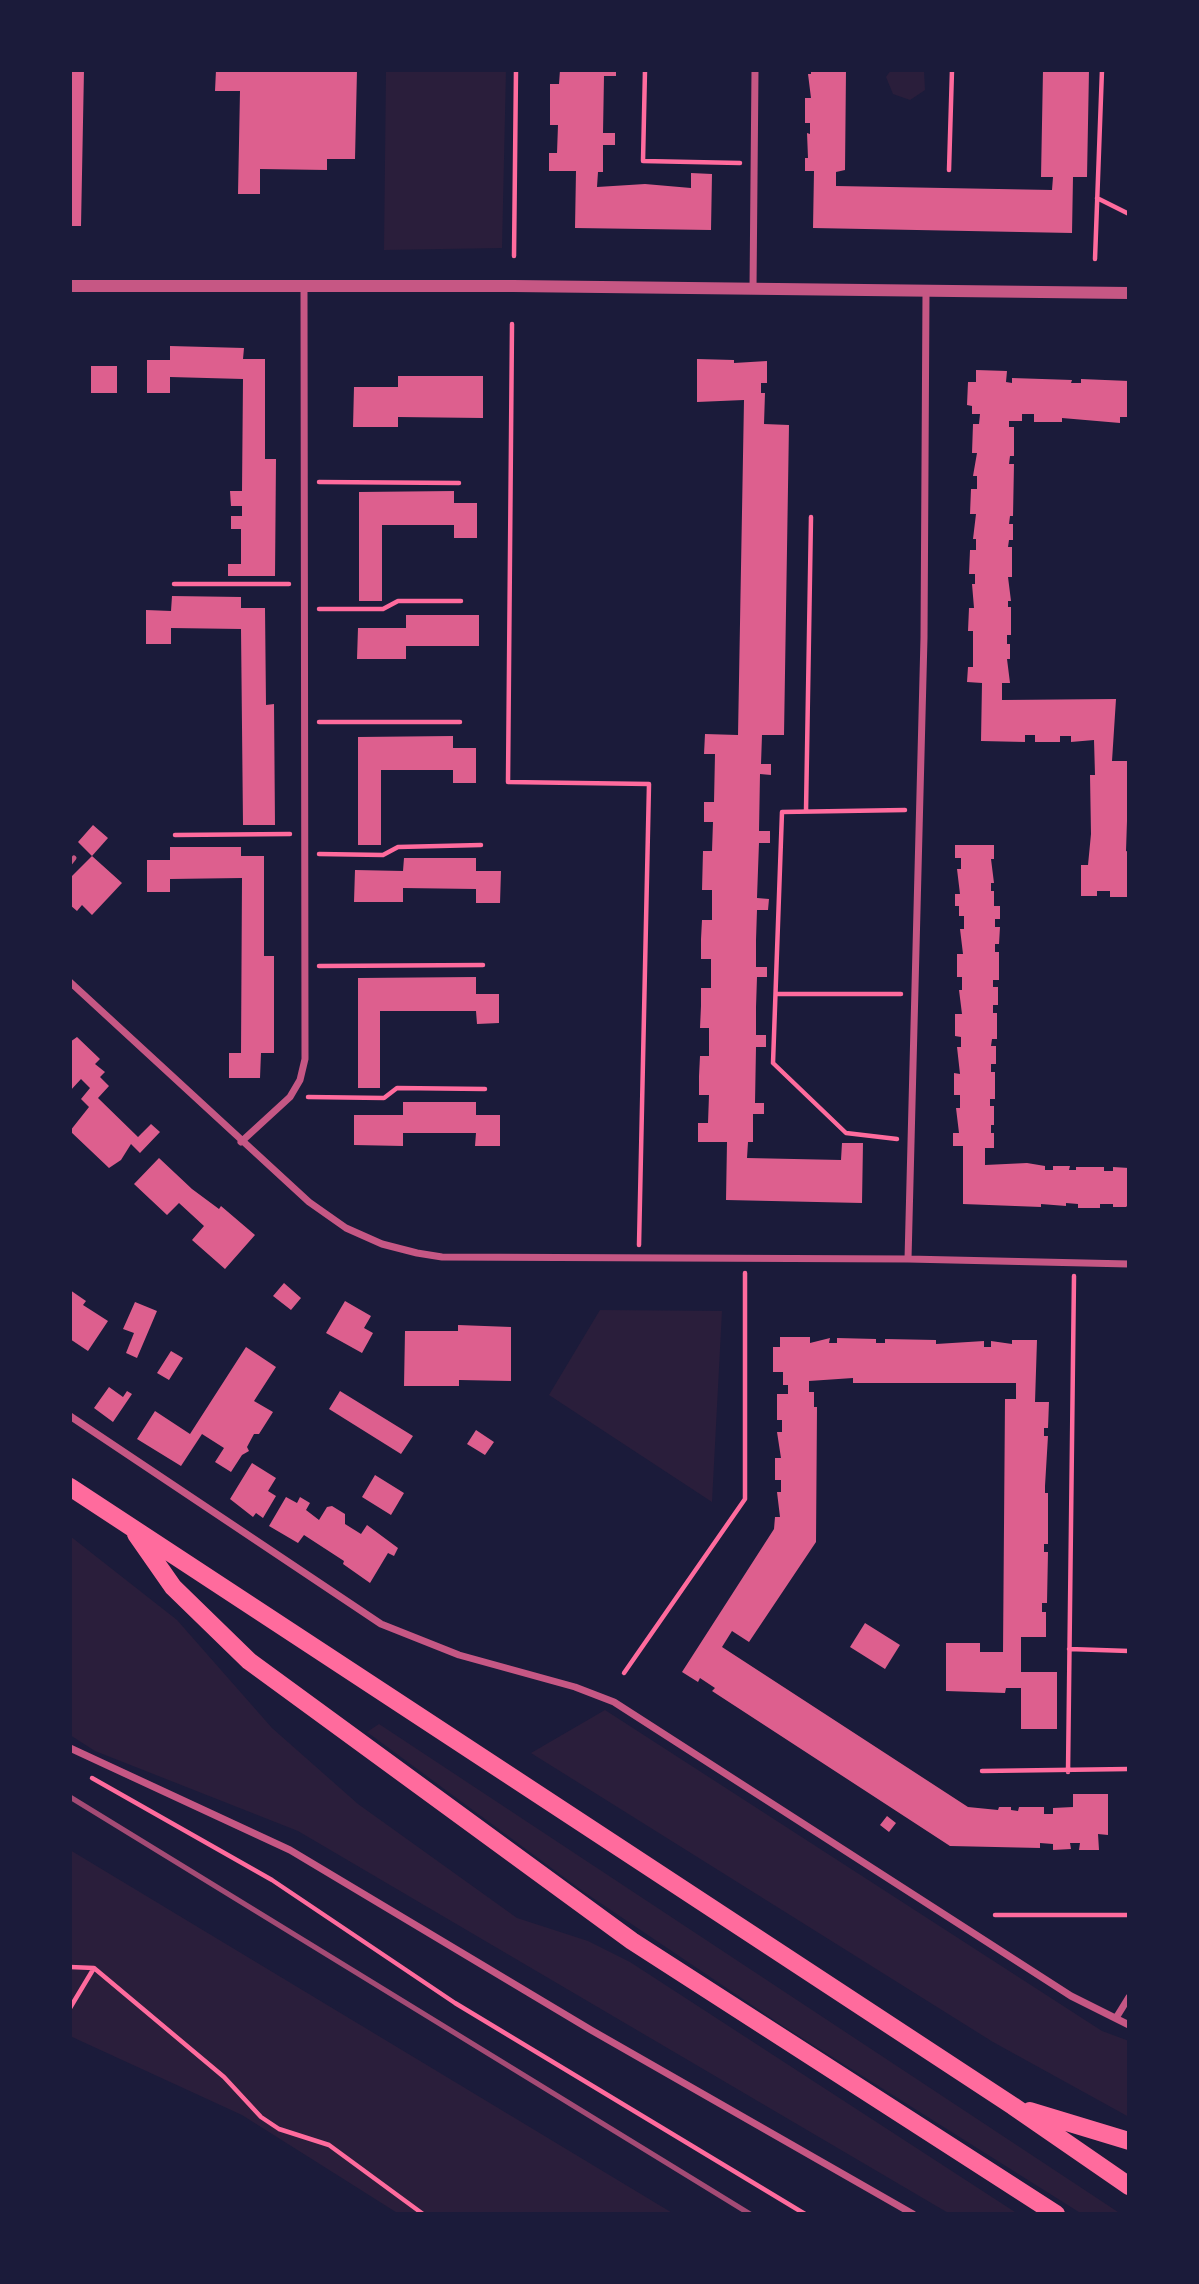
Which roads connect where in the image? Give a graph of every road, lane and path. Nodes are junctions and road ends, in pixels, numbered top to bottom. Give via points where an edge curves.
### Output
1 (516, 70) edge
2 (645, 70) edge
3 (755, 70) edge
4 (952, 70) edge
5 (1102, 70) edge
6 (753, 163) junction
7 (949, 170) dead end
8 (1097, 198) junction
9 (1129, 214) edge
10 (514, 256) dead end
11 (1095, 260) dead end
12 (70, 286) edge
13 (304, 288) junction
14 (753, 289) junction
15 (926, 292) junction
16 (1129, 293) edge
17 (512, 324) dead end
18 (304, 482) junction
19 (458, 483) dead end
20 (811, 517) dead end
21 (174, 584) dead end
22 (304, 584) junction
23 (461, 601) dead end
24 (304, 610) junction
25 (304, 722) junction
26 (460, 722) dead end
27 (919, 810) junction
28 (806, 811) junction
29 (304, 834) junction
30 (175, 835) dead end
31 (481, 845) dead end
32 (304, 854) junction
33 (483, 965) dead end
34 (304, 966) junction
35 (70, 982) edge
36 (776, 994) junction
37 (915, 994) junction
38 (485, 1089) dead end
39 (290, 1097) junction
40 (912, 1140) junction
41 (241, 1142) junction
42 (639, 1256) junction
43 (745, 1258) junction
44 (908, 1259) junction
45 (1074, 1263) junction
46 (1129, 1264) edge
47 (70, 1416) edge
48 (70, 1487) edge
49 (130, 1525) junction
50 (1069, 1649) junction
51 (1129, 1651) edge
52 (624, 1673) dead end
53 (70, 1748) edge
54 (1129, 1769) edge
55 (982, 1771) dead end
56 (1068, 1772) junction
57 (85, 1774) dead end
58 (995, 1915) dead end
59 (1129, 1915) edge
60 (70, 1967) edge
61 (94, 1968) junction
62 (1129, 1997) edge
63 (70, 2008) edge
64 (1116, 2018) junction
65 (1129, 2025) edge
66 (1013, 2106) junction
67 (1129, 2141) edge
68 (1129, 2186) edge
69 (423, 2214) edge
70 (805, 2214) edge
71 (913, 2214) edge
72 (1056, 2214) edge

1 - 10 path
2 - 6 path via 643,161
3 - 6 street
4 - 7 path
5 - 8 path
6 - 14 street
8 - 9 path
8 - 11 path
12 - 13 street
13 - 14 street
13 - 18 street
14 - 15 street
15 - 16 street
15 - 27 street
17 - 42 path via 508,782 649,785
18 - 19 path
18 - 22 street
20 - 28 path
21 - 22 path
22 - 24 street
23 - 24 path via 398,601 383,609
24 - 25 street
25 - 26 path
25 - 29 street
27 - 28 path
27 - 37 street
28 - 36 path via 782,812
29 - 30 path
29 - 32 street
31 - 32 path via 398,846 383,855
32 - 34 street
33 - 34 path
34 - 39 street via 305,1059
35 - 41 street
36 - 37 path
36 - 40 path via 773,1063 846,1133
37 - 40 street
38 - 39 path via 397,1088 384,1098
39 - 41 street
40 - 44 street
41 - 42 street via 309,1202 346,1228 382,1244 442,1257
42 - 43 street
43 - 44 street
43 - 52 path via 745,1499
44 - 45 street
45 - 46 street
45 - 50 path
47 - 64 street via 381,1624 459,1655 614,1702 1071,1996
48 - 49 main road
49 - 66 main road
49 - 72 main road via 173,1587 249,1661 632,1941
50 - 51 path
50 - 56 path
53 - 71 street via 290,1850 591,2030
54 - 56 path
55 - 56 path
57 - 70 path via 272,1880 455,2003
58 - 59 path
60 - 61 path
61 - 63 path
61 - 69 path via 224,2077 261,2117 279,2129 329,2144
62 - 64 street
64 - 65 street
66 - 67 main road
66 - 68 main road

